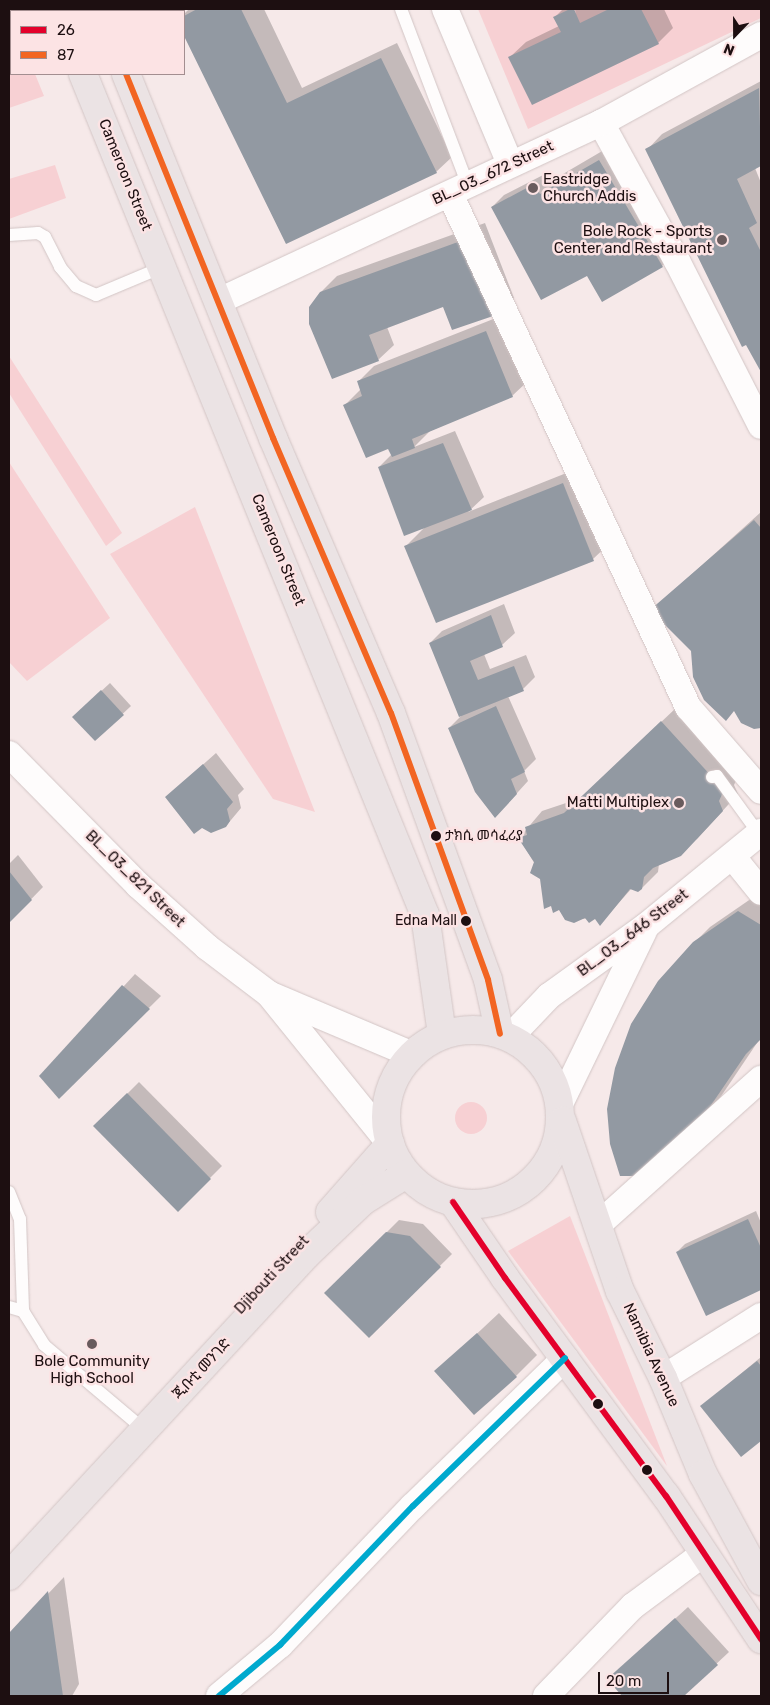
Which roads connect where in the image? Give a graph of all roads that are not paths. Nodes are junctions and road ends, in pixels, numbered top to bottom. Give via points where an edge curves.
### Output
1 (401, 9) edge
2 (445, 9) edge
3 (761, 36) edge
4 (83, 75) edge
5 (126, 75) edge
6 (601, 123) junction
7 (154, 147) junction
8 (117, 158) junction
9 (510, 164) junction
10 (459, 189) junction
11 (9, 235) edge
12 (163, 267) junction
13 (219, 301) junction
14 (761, 426) edge
15 (9, 754) edge
16 (712, 777) dead end
17 (761, 791) edge
18 (760, 833) edge
19 (732, 856) junction
20 (761, 892) edge
21 (646, 926) junction
22 (269, 994) junction
23 (442, 1035) junction
24 (504, 1036) junction
25 (413, 1055) junction
26 (761, 1079) edge
27 (561, 1112) junction
28 (390, 1144) junction
29 (406, 1174) junction
30 (9, 1192) edge
31 (453, 1202) junction
32 (598, 1225) junction
33 (9, 1307) edge
34 (23, 1310) junction
35 (761, 1316) edge
36 (565, 1358) junction
37 (663, 1378) junction
38 (134, 1421) junction
39 (703, 1554) junction
40 (9, 1556) edge
41 (9, 1576) edge
42 (760, 1578) edge
43 (732, 1596) junction
44 (761, 1639) edge
45 (219, 1696) edge
46 (546, 1696) edge

1 - 10 lane
2 - 9 street
3 - 6 street, BL_03_672 Street
4 - 8 main road, Cameroon Street
5 - 7 main road
6 - 9 street, BL_03_672 Street
6 - 14 street via 677,261
7 - 8 main road
7 - 13 main road
8 - 12 main road, Cameroon Street
9 - 10 street, BL_03_672 Street
10 - 13 street, BL_03_672 Street
10 - 17 street via 688,707
11 - 12 lane via 38,233 45,237 60,267 76,286 96,295
12 - 23 main road, Cameroon Street via 425,915
13 - 24 main road via 273,438 391,713 488,980
15 - 22 street, BL_03_821 Street via 138,884 207,947
16 - 18 lane via 717,776
18 - 19 street, BL_03_646 Street
19 - 20 street
19 - 21 street, BL_03_646 Street
21 - 24 street, BL_03_646 Street via 549,996
21 - 27 street
22 - 25 street
22 - 28 street
23 - 24 main road via 471,1030
23 - 25 main road
24 - 27 main road via 540,1060 553,1081
25 - 28 main road via 402,1066 390,1090 386,1117
26 - 32 street
27 - 31 main road via 549,1163 531,1184 508,1198 481,1205
27 - 32 main road, Namibia Avenue
28 - 29 main road
28 - 38 main road, Djibouti Street via 311,1234
29 - 31 main road via 435,1196
29 - 41 main road, ጂቡቲ መንገድ via 364,1201 306,1255
30 - 34 lane via 20,1219
31 - 36 main road via 504,1278
32 - 37 main road, Namibia Avenue via 620,1291
33 - 34 lane
34 - 38 lane via 44,1345
35 - 37 street
36 - 39 main road via 666,1496
36 - 45 street via 413,1506 280,1645
37 - 42 main road, Namibia Avenue via 703,1474
38 - 40 main road, Djibouti Street
39 - 43 main road
39 - 46 street via 634,1606
42 - 43 street
43 - 44 main road

